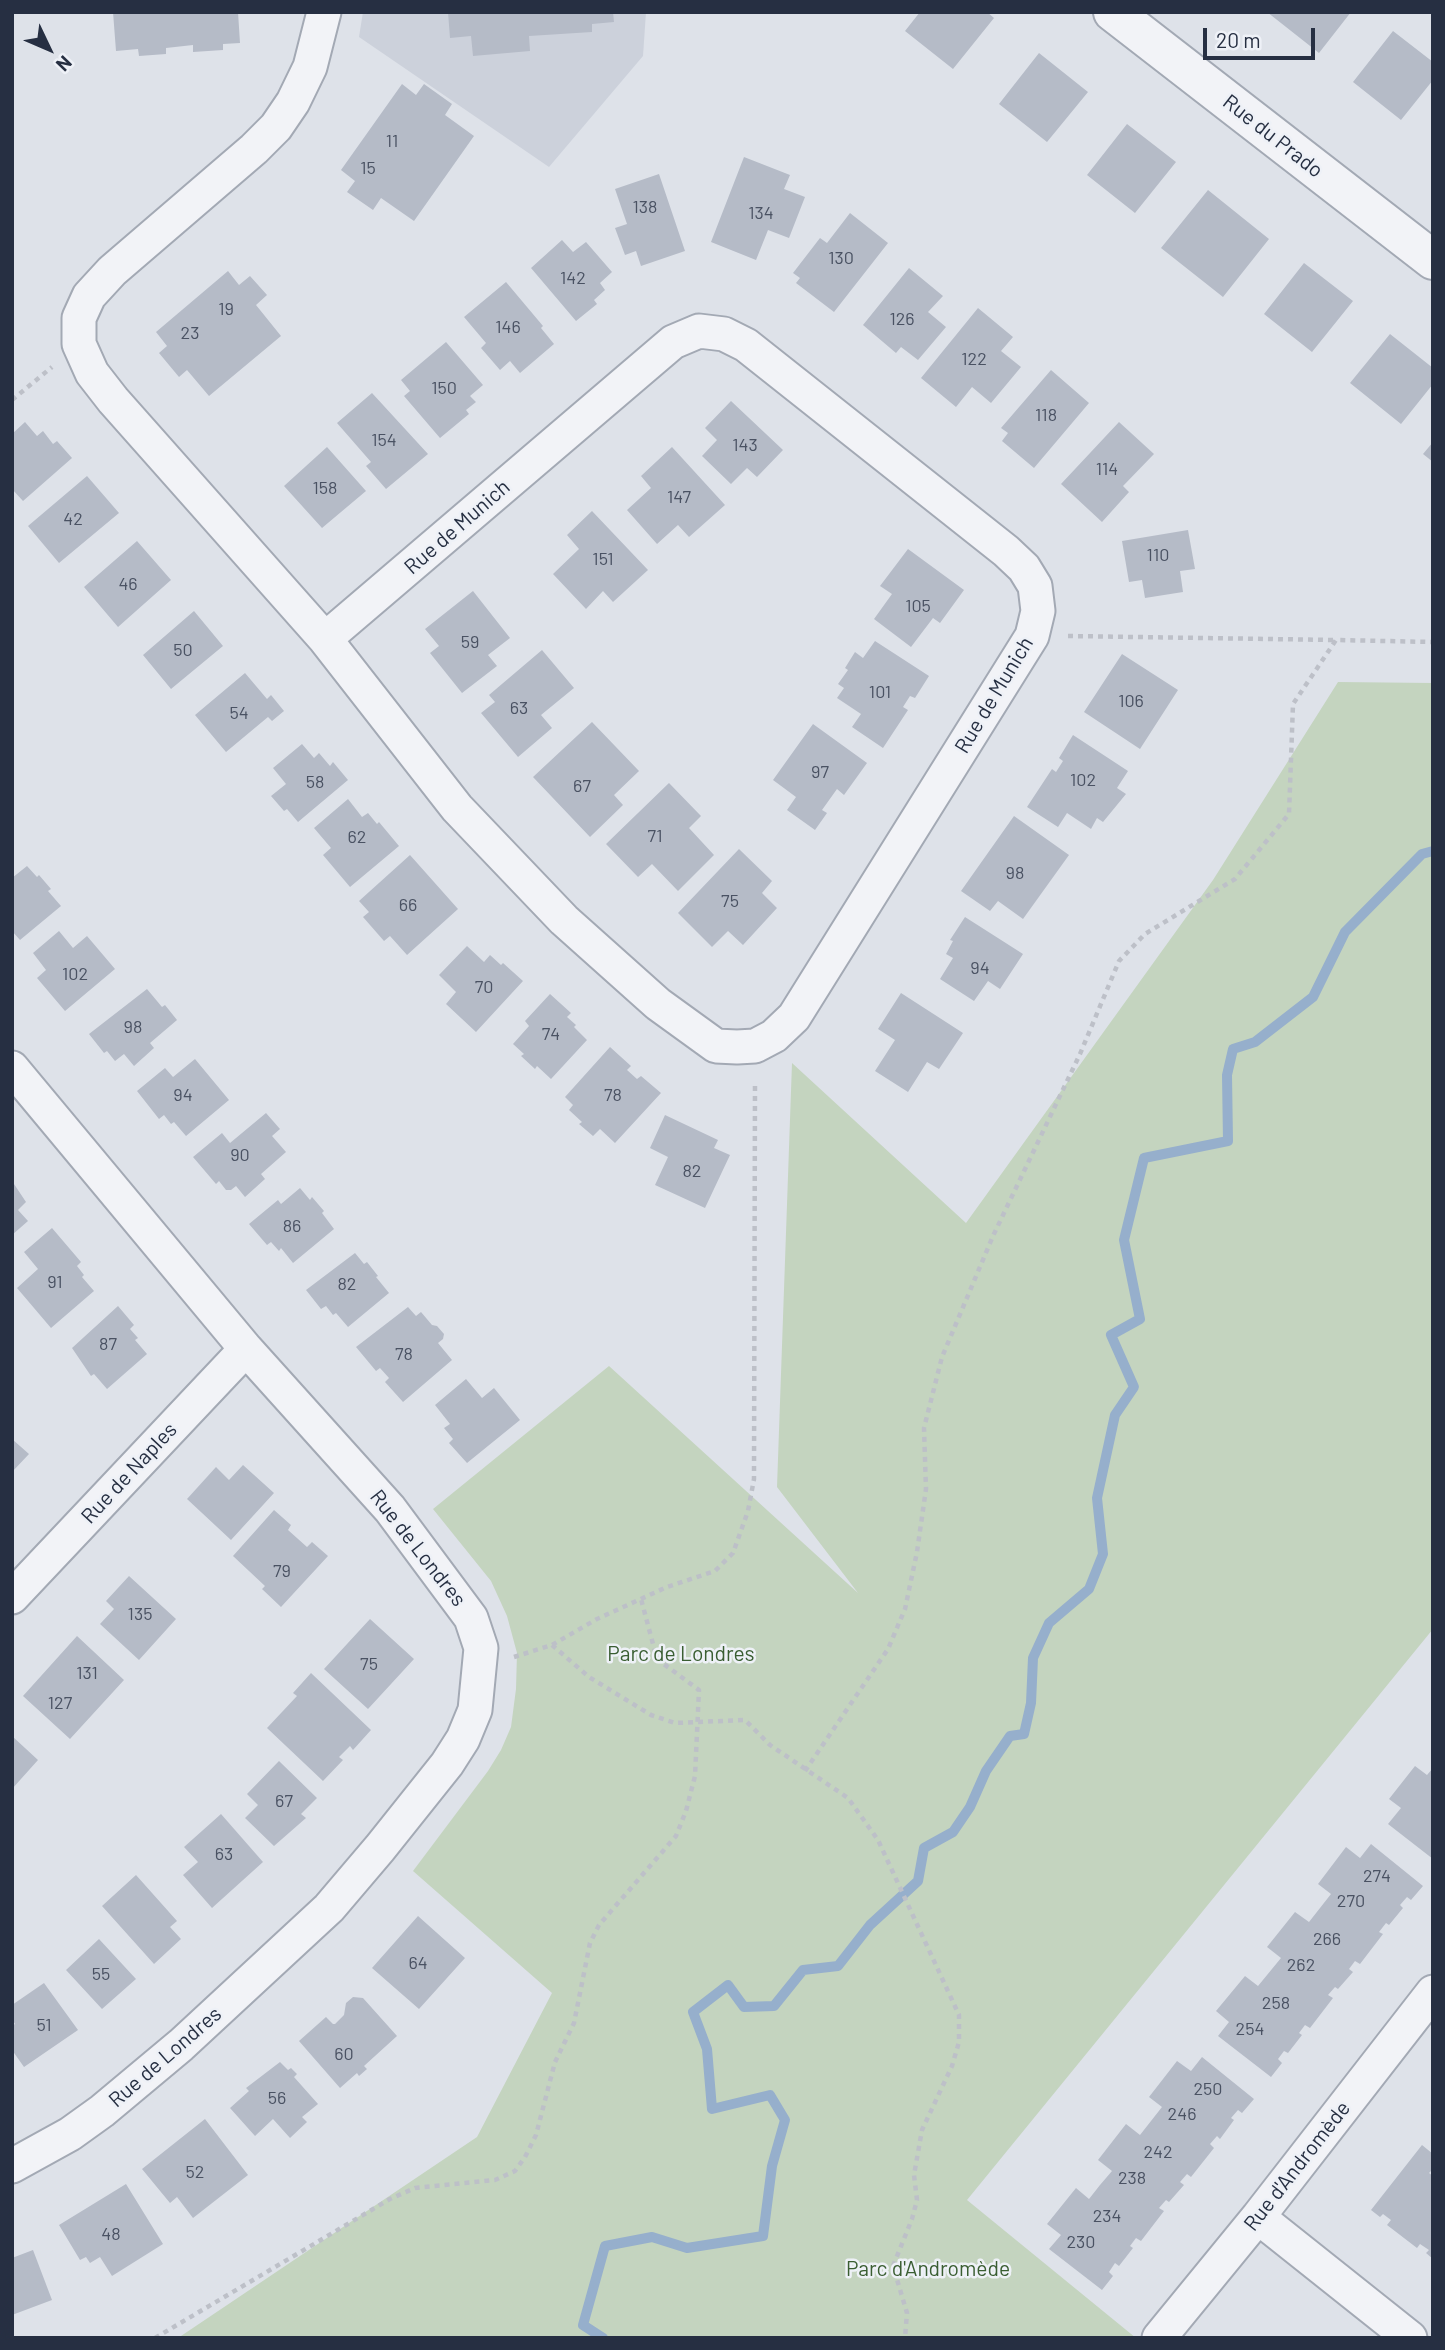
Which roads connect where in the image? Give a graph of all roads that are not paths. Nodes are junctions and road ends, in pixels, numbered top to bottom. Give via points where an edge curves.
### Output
1 (324, 12) edge
2 (1113, 12) edge
3 (1433, 260) edge
4 (325, 639) junction
5 (12, 1068) edge
6 (246, 1349) junction
7 (12, 1597) edge
8 (1433, 1992) edge
9 (12, 2166) edge
10 (1258, 2217) junction
11 (1158, 2338) edge
12 (1410, 2338) edge

1 - 4 street via 310,67 276,127 89,296 79,318 79,344 92,373 113,400
2 - 3 street, Rue du Prado
4 - 4 street, Rue de Munich via 673,342 699,331 724,334 746,345 1024,568 1035,586 1038,611 1032,636 794,1017 755,1046 716,1046 693,1031 564,920 457,808
5 - 6 street, Rue de Londres
6 - 7 street, Rue de Naples
6 - 9 street, Rue de Londres via 390,1509 471,1618 481,1648 475,1710 447,1764 329,1908 102,2111
8 - 10 street, Rue d'Andromède
10 - 11 street, Rue d'Andromède
10 - 12 street

